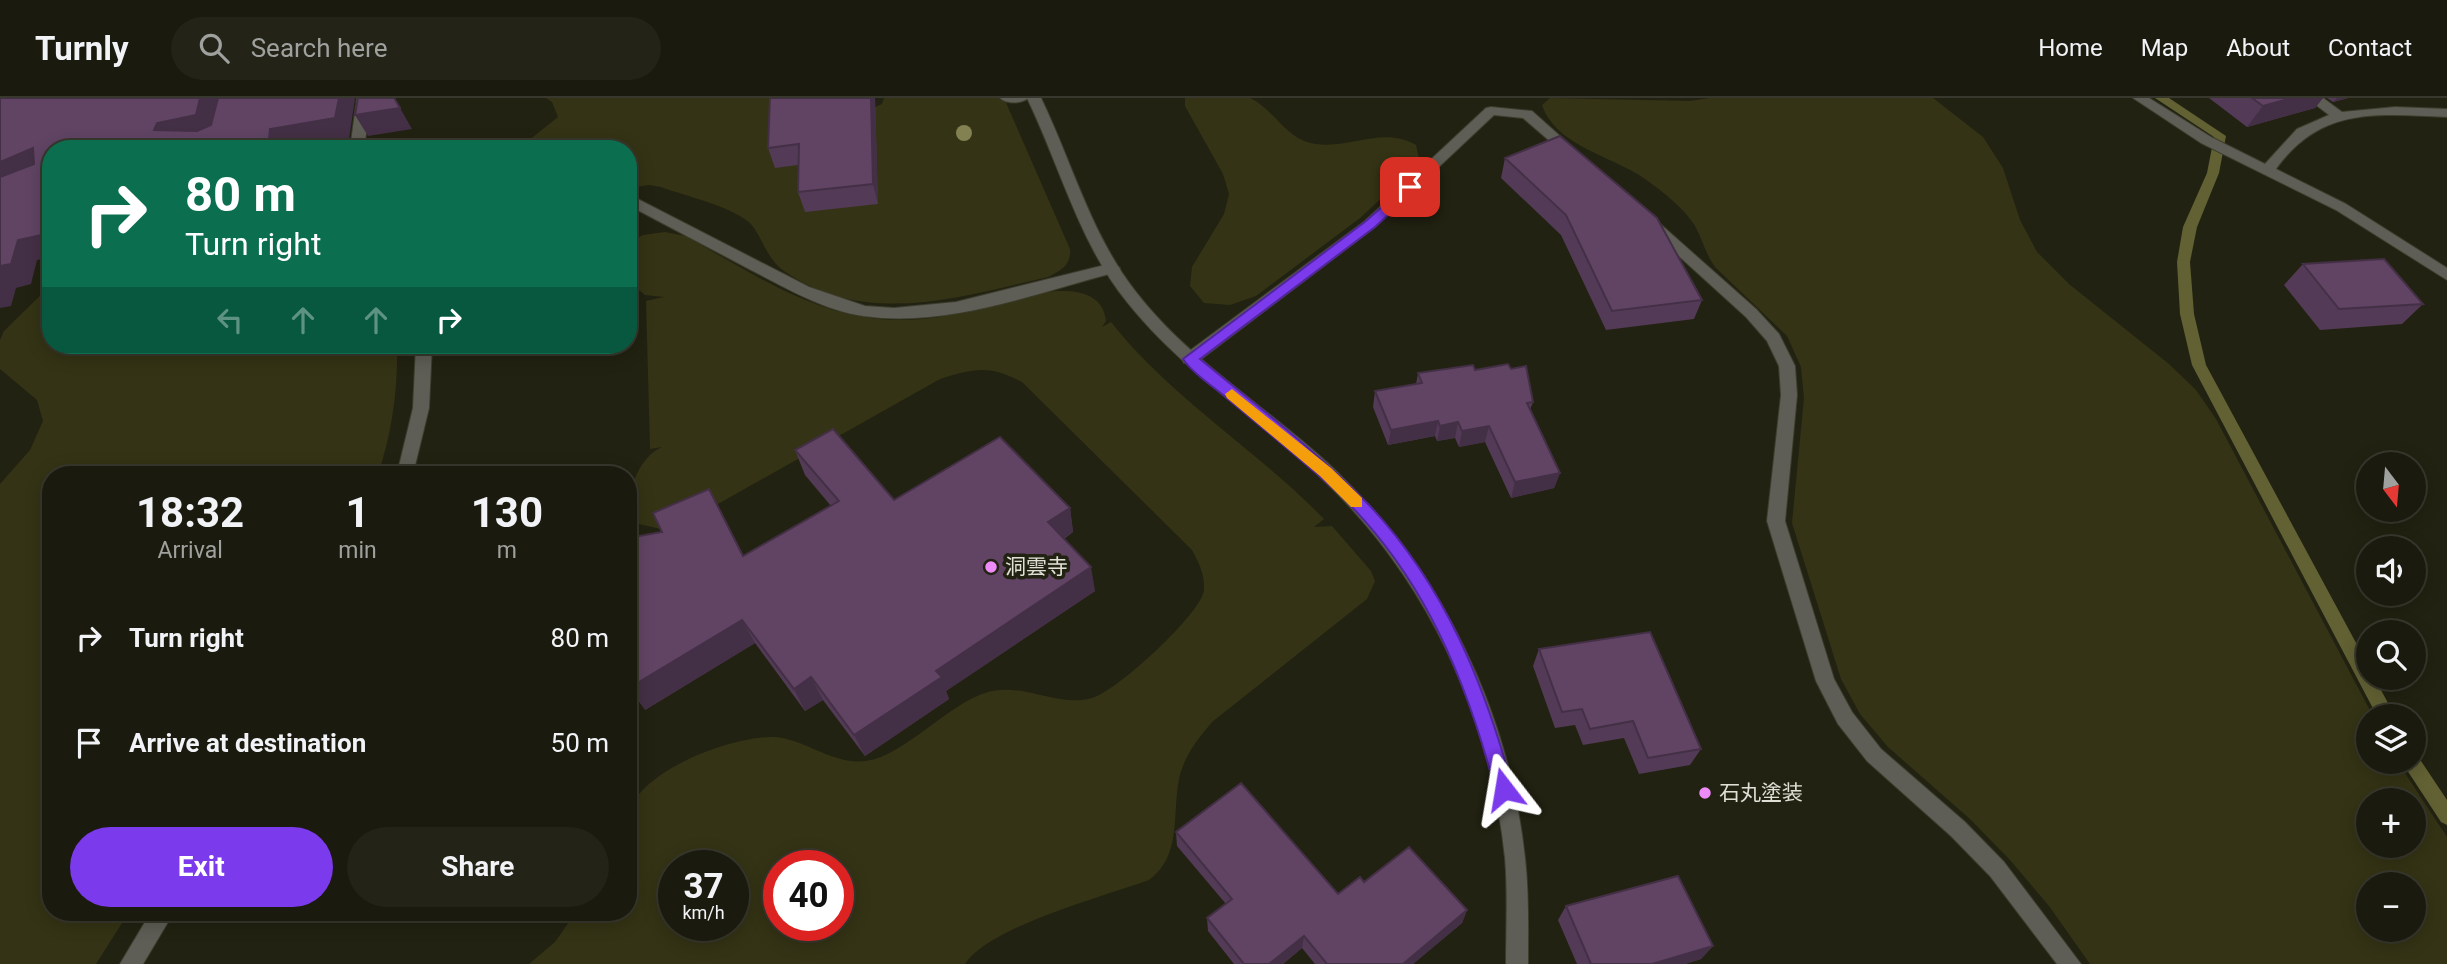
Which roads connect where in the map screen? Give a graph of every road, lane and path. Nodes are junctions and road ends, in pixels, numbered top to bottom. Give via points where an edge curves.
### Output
1 (364, 98) edge
2 (1007, 98) edge
3 (1021, 98) edge
4 (1034, 98) edge
5 (2140, 98) edge
6 (2314, 98) edge
7 (2447, 113) edge
8 (2340, 117) junction
9 (358, 140) edge
10 (1588, 168) edge
11 (2267, 171) junction
12 (637, 204) edge
13 (1639, 213) edge
14 (1113, 268) junction
15 (2447, 275) edge
16 (424, 354) edge
17 (1190, 359) junction
18 (407, 466) edge
19 (157, 921) edge
20 (131, 964) edge
21 (1517, 964) edge
22 (2070, 964) edge

1 - 9 street
2 - 3 street
4 - 14 street
5 - 11 street via 2206,140
6 - 8 street
7 - 8 street
8 - 11 street via 2308,127 2286,145
10 - 17 street via 1527,114 1490,111 1370,224
11 - 15 street via 2340,207
12 - 14 street via 804,291 865,311 937,310
13 - 22 street via 1751,313 1773,338 1787,366 1789,395 1776,521 1825,681 1845,718 1874,755 1997,869
14 - 17 street via 1156,327
16 - 18 street via 421,408
17 - 21 street via 1358,504 1403,557 1436,608 1468,675 1504,789 1515,859
19 - 20 street

